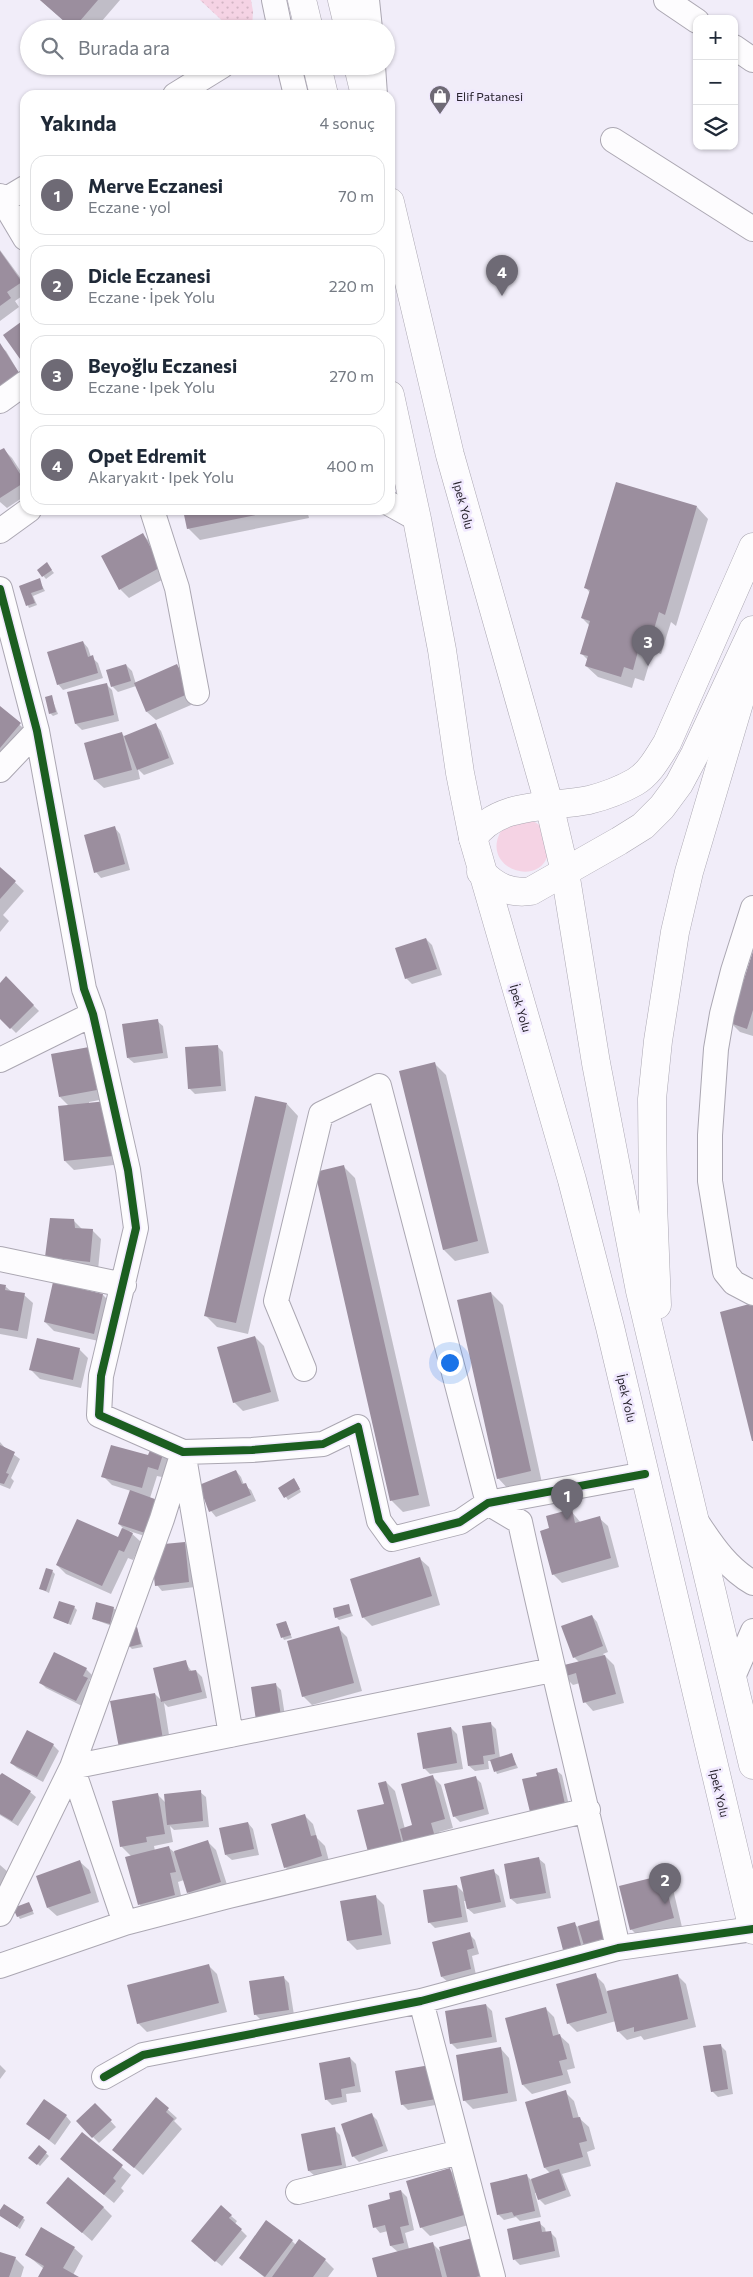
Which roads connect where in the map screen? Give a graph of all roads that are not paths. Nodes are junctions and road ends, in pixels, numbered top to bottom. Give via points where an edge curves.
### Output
1 (274, 0) edge
2 (302, 0) edge
3 (342, 0) edge
4 (367, 0) edge
5 (666, 0) edge
6 (693, 18) edge
7 (278, 20) edge
8 (307, 20) edge
9 (347, 20) edge
10 (369, 20) edge
11 (738, 50) edge
12 (753, 60) edge
13 (207, 75) edge
14 (291, 75) edge
15 (319, 75) edge
16 (360, 75) edge
17 (374, 75) edge
18 (183, 90) edge
19 (295, 90) edge
20 (323, 90) edge
21 (364, 90) edge
22 (375, 90) edge
23 (613, 140) dead end
24 (20, 190) edge
25 (1, 200) edge
26 (395, 223) edge
27 (753, 229) edge
28 (20, 230) edge
29 (20, 387) edge
30 (0, 401) edge
31 (395, 418) edge
32 (395, 507) edge
33 (21, 515) edge
34 (154, 515) edge
35 (417, 519) junction
36 (0, 530) edge
37 (753, 547) edge
38 (0, 588) edge
39 (753, 630) edge
40 (753, 656) edge
41 (197, 692) dead end
42 (747, 706) edge
43 (37, 731) junction
44 (0, 770) edge
45 (549, 804) junction
46 (473, 838) junction
47 (481, 872) junction
48 (565, 872) junction
49 (753, 908) edge
50 (93, 1014) junction
51 (0, 1060) edge
52 (0, 1259) edge
53 (124, 1285) junction
54 (753, 1293) edge
55 (304, 1369) dead end
56 (661, 1374) junction
57 (183, 1452) junction
58 (645, 1474) junction
59 (488, 1503) junction
60 (696, 1521) junction
61 (753, 1583) edge
62 (753, 1631) edge
63 (552, 1670) junction
64 (733, 1677) junction
65 (231, 1735) junction
66 (753, 1765) edge
67 (72, 1767) junction
68 (588, 1810) junction
69 (0, 1914) edge
70 (125, 1923) junction
71 (753, 1930) edge
72 (618, 1948) junction
73 (0, 1966) edge
74 (421, 2001) junction
75 (104, 2077) dead end
76 (460, 2152) junction
77 (298, 2192) dead end
78 (493, 2277) edge

1 - 7 street
2 - 8 main road
3 - 9 main road
4 - 10 street
5 - 6 street
11 - 12 street
13 - 18 street
14 - 19 street
15 - 20 main road
16 - 21 main road
17 - 22 street
23 - 27 street
24 - 25 street
25 - 28 street
26 - 45 main road, Ipek Yolu via 450,455
29 - 30 street
31 - 35 main road
32 - 35 street
33 - 36 street
34 - 41 street via 177,588
35 - 46 main road
37 - 45 main road via 667,743 650,769 637,781 616,792
38 - 43 street
39 - 48 main road via 696,754 662,807 643,826
40 - 42 main road
42 - 56 main road via 708,806 687,880 675,932 658,1041 652,1099
43 - 44 street
43 - 50 street via 84,989
45 - 46 main road via 498,816 487,822
45 - 48 main road
46 - 47 main road
47 - 48 main road via 501,888 517,893 531,891
47 - 58 main road, İpek Yolu via 572,1180
48 - 56 main road via 596,1063 640,1291
49 - 54 street via 722,1014 716,1049 710,1135 710,1181 726,1272 734,1283
50 - 51 street
50 - 53 street via 128,1170 136,1228
52 - 53 street
53 - 57 street via 101,1376 99,1415
55 - 59 street via 276,1301 321,1114 379,1086
56 - 60 main road
57 - 59 street via 323,1444 358,1427 379,1521 392,1539 460,1522
57 - 65 street
57 - 67 street
58 - 59 street
58 - 71 main road, İpek Yolu
59 - 63 street via 520,1522
60 - 61 street via 716,1551
60 - 64 main road
62 - 64 street
63 - 65 street
63 - 68 street
64 - 66 main road
65 - 67 street
67 - 69 street
67 - 70 street
68 - 70 street
68 - 72 street
70 - 73 street
71 - 72 street
72 - 74 street
74 - 75 street via 143,2055
74 - 76 street
76 - 77 street
76 - 78 street

